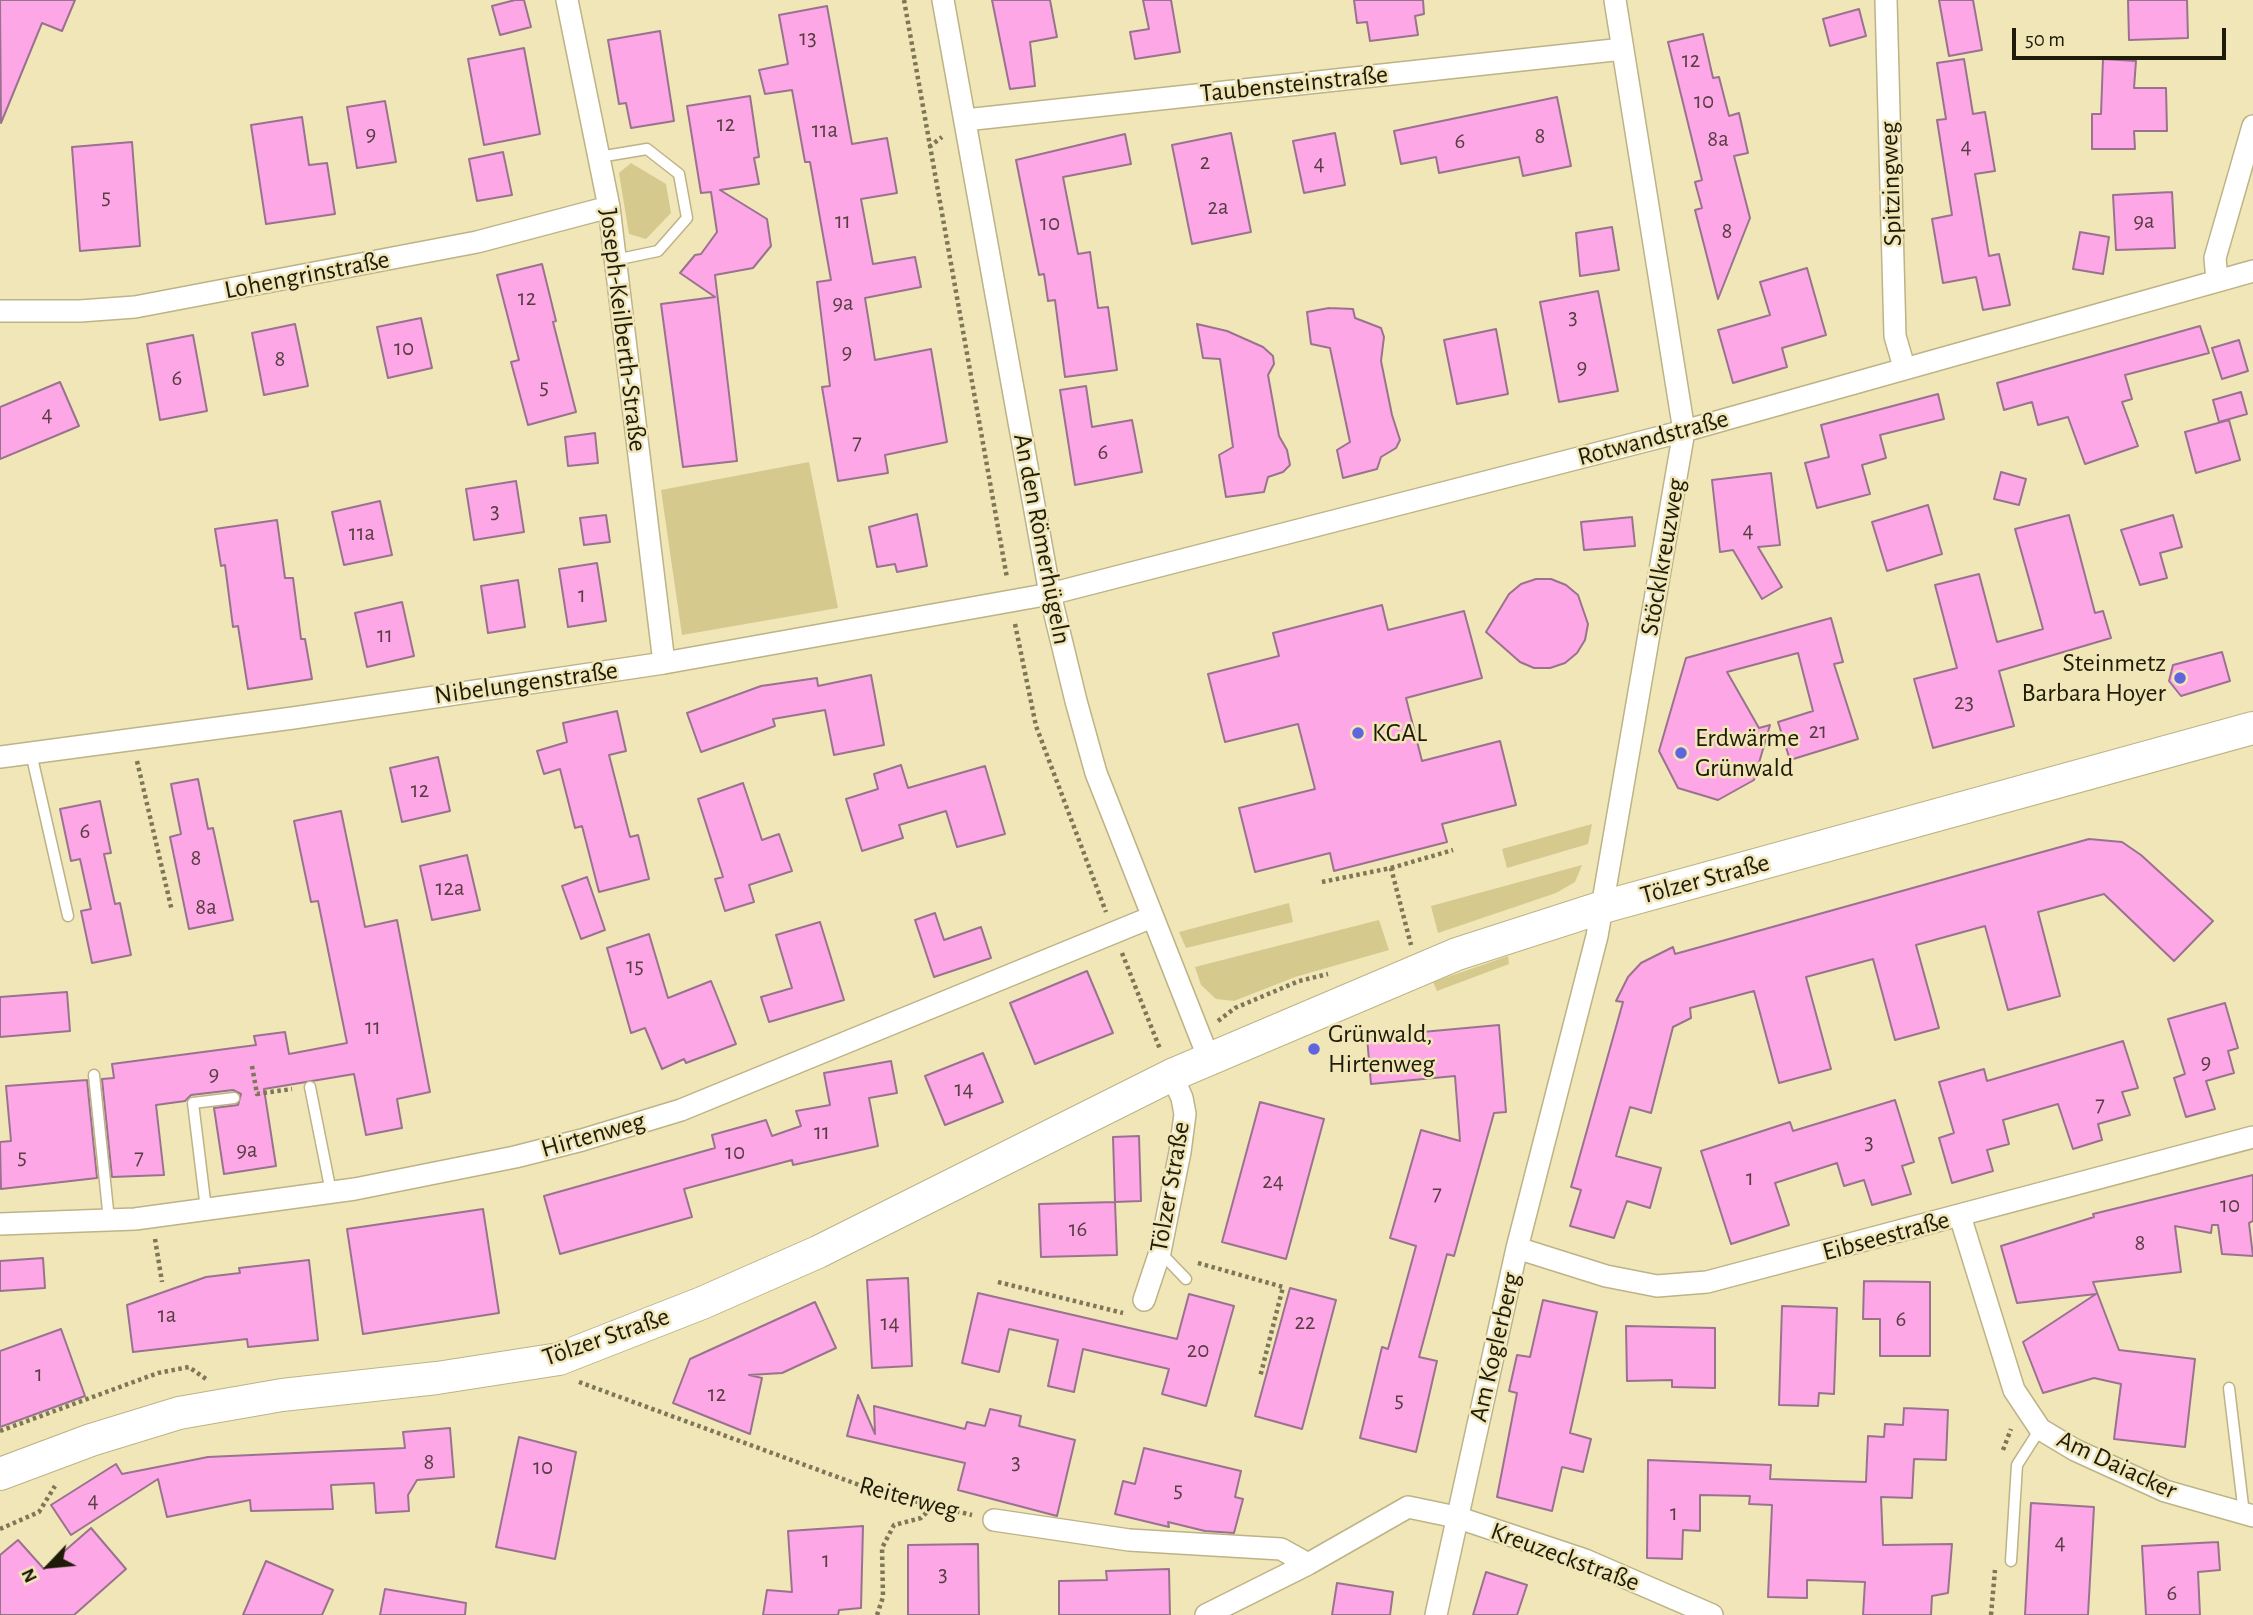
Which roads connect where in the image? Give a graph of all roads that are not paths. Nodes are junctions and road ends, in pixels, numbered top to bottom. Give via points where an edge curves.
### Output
1 (568, 0) edge
2 (943, 0) edge
3 (1615, 0) edge
4 (1886, 0) edge
5 (1623, 49) junction
6 (965, 120) junction
7 (2253, 126) edge
8 (599, 157) junction
9 (609, 206) junction
10 (615, 260) junction
11 (2253, 271) edge
12 (2217, 280) junction
13 (0, 311) edge
14 (1903, 368) junction
15 (1684, 431) junction
16 (1049, 594) junction
17 (664, 663) junction
18 (2253, 728) edge
19 (31, 753) junction
20 (0, 757) edge
21 (1603, 907) junction
22 (68, 916) dead end
23 (1152, 917) junction
24 (1209, 1059) junction
25 (94, 1075) dead end
26 (1172, 1075) junction
27 (310, 1087) road end
28 (234, 1098) dead end
29 (2253, 1137) edge
30 (331, 1192) junction
31 (206, 1209) junction
32 (1960, 1216) junction
33 (109, 1220) junction
34 (0, 1224) edge
35 (1517, 1248) junction
36 (1160, 1252) junction
37 (1186, 1279) dead end
38 (1144, 1300) road end
39 (2229, 1388) dead end
40 (2040, 1429) junction
41 (0, 1474) edge
42 (2248, 1515) edge
43 (1456, 1517) junction
44 (994, 1520) road end
45 (2011, 1561) dead end
46 (1308, 1564) junction
47 (1206, 1615) edge
48 (1436, 1615) edge
49 (1712, 1615) edge

1 - 8 street, Joseph-Keilberth-Straße
2 - 6 street, An den Römerhügeln
3 - 5 street, Stöcklkreuzweg
4 - 14 street, Spitzingweg via 1895,335
5 - 6 street, Taubensteinstraße
5 - 15 street, Stöcklkreuzweg
6 - 16 street, An den Römerhügeln
7 - 12 street via 2215,258
8 - 9 street, Joseph-Keilberth-Straße
8 - 10 lane via 647,149 679,174 687,218 659,251
9 - 10 street, Joseph-Keilberth-Straße
9 - 13 street, Lohengrinstraße via 477,242 149,305
10 - 17 street, Joseph-Keilberth-Straße
11 - 12 street, Rotwandstraße
12 - 14 street, Rotwandstraße
14 - 15 street, Rotwandstraße
15 - 16 street, Rotwandstraße
15 - 21 street, Stöcklkreuzweg
16 - 17 street, Nibelungenstraße
16 - 23 street, An den Römerhügeln via 1096,772
17 - 19 street, Nibelungenstraße
18 - 21 main road, Tölzer Straße
19 - 20 street, Nibelungenstraße
19 - 22 lane
21 - 24 main road, Tölzer Straße via 1457,954
21 - 35 street, Am Koglerberg
23 - 24 street, An den Römerhügeln
23 - 30 street, Hirtenweg via 681,1110 515,1157
24 - 26 main road, Tölzer Straße
25 - 33 lane
26 - 36 street, Tölzer Straße via 1185,1114
26 - 41 main road, Tölzer Straße via 818,1252 559,1359 179,1413
27 - 30 lane
28 - 31 lane via 193,1103
29 - 32 street, Eibseestraße
30 - 31 street, Hirtenweg
31 - 33 street, Hirtenweg
32 - 35 street, Eibseestraße via 1707,1282 1657,1286 1606,1276
32 - 40 street, Am Daiacker via 2014,1390
33 - 34 street, Hirtenweg
35 - 43 street, Am Koglerberg
36 - 37 lane
36 - 38 street, Tölzer Straße
39 - 42 lane
40 - 42 street, Am Daiacker via 2165,1491
40 - 45 lane via 2017,1465
43 - 46 street via 1408,1507
43 - 48 street, Am Koglerberg
43 - 49 street, Kreuzeckstraße via 1585,1560
44 - 46 street, Reiterweg via 1129,1540 1281,1549
46 - 47 street

